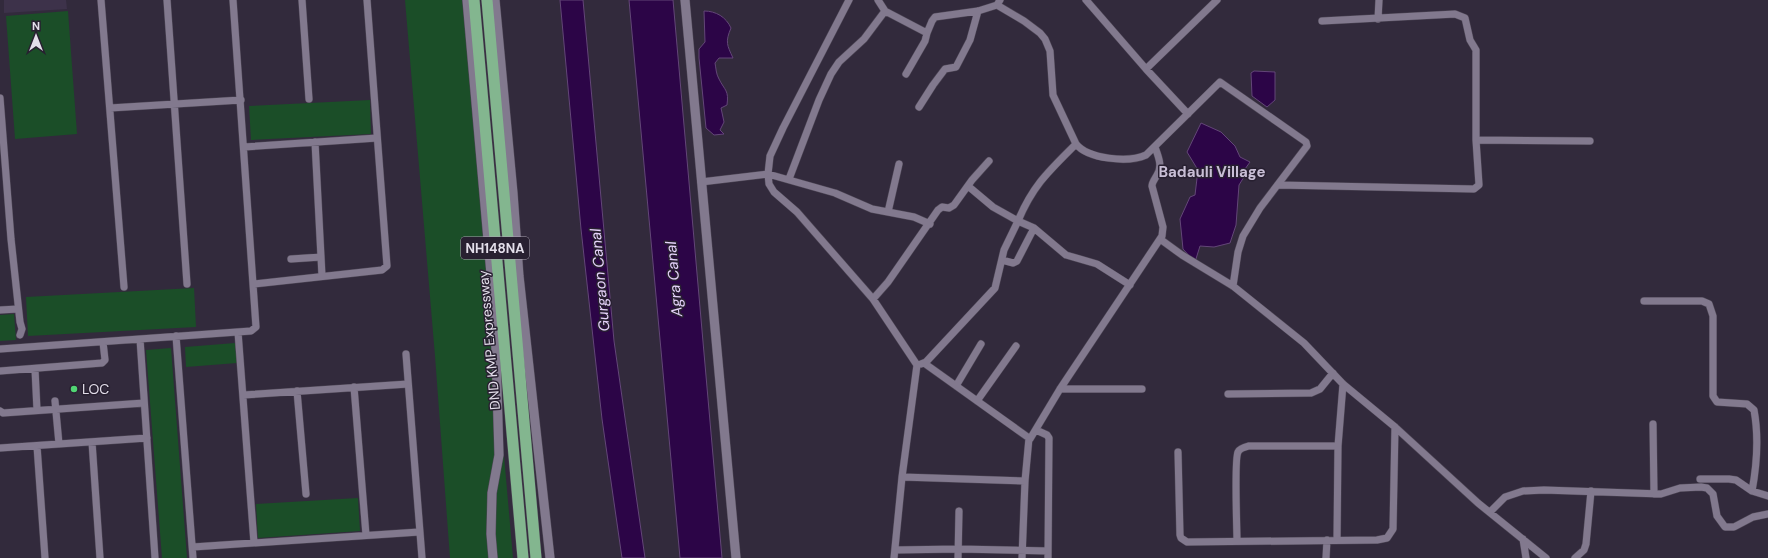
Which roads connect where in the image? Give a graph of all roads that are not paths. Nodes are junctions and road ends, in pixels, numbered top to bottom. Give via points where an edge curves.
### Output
1 (101, 0) edge
2 (167, 0) edge
3 (233, 0) edge
4 (302, 0) edge
5 (366, 0) edge
6 (467, 0) edge
7 (474, 0) edge
8 (487, 0) edge
9 (495, 0) edge
10 (685, 0) edge
11 (849, 0) edge
12 (878, 0) edge
13 (1086, 0) edge
14 (1217, 0) edge
15 (1379, 0) edge
16 (998, 2) edge
17 (885, 11) junction
18 (978, 11) junction
19 (1378, 19) junction
20 (1322, 21) dead end
21 (927, 33) junction
22 (1146, 69) junction
23 (906, 74) dead end
24 (0, 98) edge
25 (309, 99) dead end
26 (241, 100) junction
27 (175, 104) junction
28 (919, 107) dead end
29 (110, 108) junction
30 (1188, 114) junction
31 (377, 138) junction
32 (1476, 140) junction
33 (315, 142) junction
34 (1590, 142) dead end
35 (1076, 144) junction
36 (244, 147) junction
37 (1155, 147) junction
38 (989, 161) dead end
39 (899, 164) dead end
40 (768, 174) junction
41 (789, 179) junction
42 (701, 182) junction
43 (1278, 185) junction
44 (968, 186) junction
45 (888, 212) junction
46 (1018, 221) junction
47 (930, 224) junction
48 (1034, 228) junction
49 (1160, 239) junction
50 (321, 258) junction
51 (291, 259) dead end
52 (1002, 260) junction
53 (322, 276) junction
54 (187, 284) dead end
55 (254, 284) junction
56 (1130, 285) junction
57 (1233, 286) junction
58 (124, 287) dead end
59 (873, 299) junction
60 (1644, 301) dead end
61 (18, 309) junction
62 (0, 310) edge
63 (238, 332) junction
64 (176, 336) junction
65 (140, 339) junction
66 (103, 342) junction
67 (982, 344) dead end
68 (1016, 346) dead end
69 (21, 347) junction
70 (0, 349) edge
71 (406, 354) dead end
72 (920, 364) junction
73 (35, 369) junction
74 (0, 371) edge
75 (1333, 373) junction
76 (408, 384) junction
77 (1343, 384) junction
78 (956, 386) junction
79 (354, 387) junction
80 (1142, 388) dead end
81 (1060, 389) junction
82 (297, 391) junction
83 (1228, 394) dead end
84 (243, 395) junction
85 (977, 401) junction
86 (144, 403) junction
87 (56, 405) junction
88 (37, 410) junction
89 (0, 411) edge
90 (1652, 424) dead end
91 (1395, 427) junction
92 (1036, 430) junction
93 (147, 438) junction
94 (1030, 439) junction
95 (92, 442) junction
96 (59, 444) junction
97 (37, 446) junction
98 (1338, 446) junction
99 (0, 448) edge
100 (1178, 452) dead end
101 (902, 477) junction
102 (1700, 479) dead end
103 (1025, 481) junction
104 (1591, 491) junction
105 (1752, 491) junction
106 (306, 494) dead end
107 (1654, 494) junction
108 (1768, 496) edge
109 (959, 512) dead end
110 (1490, 512) junction
111 (1768, 514) edge
112 (419, 532) junction
113 (366, 535) junction
114 (1523, 538) junction
115 (1327, 540) junction
116 (1337, 540) junction
117 (1237, 541) junction
118 (254, 543) junction
119 (193, 548) junction
120 (959, 549) junction
121 (895, 550) junction
122 (1022, 554) edge
123 (1048, 555) edge
124 (45, 558) edge
125 (100, 558) edge
126 (155, 558) edge
127 (193, 558) edge
128 (422, 558) edge
129 (493, 558) edge
130 (523, 558) edge
131 (536, 558) edge
132 (550, 558) edge
133 (736, 558) edge
134 (894, 558) edge
135 (958, 558) edge
136 (1326, 558) edge
137 (1526, 558) edge
138 (1546, 558) edge
139 (1575, 558) edge

1 - 29 street
2 - 27 street
3 - 26 street
4 - 25 street
5 - 31 street
6 - 129 street via 495,320 498,455 492,493
7 - 130 highway, DND KMP Expressway / NH148NA
8 - 131 highway, DND KMP Expressway / NH148NA
9 - 132 street via 519,276
10 - 42 street
11 - 40 street via 783,128 770,156
12 - 17 street
13 - 22 street
14 - 22 street
15 - 19 street
16 - 18 street
16 - 35 street via 1045,39 1050,51 1053,95
17 - 21 street
17 - 41 street via 864,39 839,62 831,74
18 - 21 street via 935,17
18 - 28 street via 970,40 956,67 945,69
19 - 20 street
19 - 32 street via 1455,14 1465,18 1476,50
21 - 23 street
22 - 30 street
24 - 61 street
26 - 27 street
26 - 36 street
27 - 29 street
27 - 54 street
29 - 58 street
30 - 37 street
30 - 43 street via 1221,82 1306,142 1307,146
31 - 33 street
31 - 53 street via 388,266 382,270
32 - 34 street
32 - 43 street via 1479,185 1474,189
33 - 36 street
33 - 50 street
35 - 37 street via 1087,153 1121,159 1139,158
35 - 46 street via 1038,184
36 - 55 street
37 - 49 street via 1160,168 1152,186 1163,227
38 - 44 street
39 - 45 street
40 - 41 street
40 - 42 street
40 - 59 street via 769,184 774,192 797,212
41 - 45 street via 835,193 863,206
42 - 133 street
43 - 57 street via 1243,236
44 - 46 street via 993,207
44 - 47 street via 954,205 940,209
45 - 47 street via 914,217
46 - 48 street
46 - 52 street
47 - 59 street
48 - 52 street via 1016,262
48 - 56 street via 1066,255 1097,264
49 - 56 street
49 - 57 street
50 - 51 street
50 - 53 street
52 - 72 street via 995,288
53 - 55 street
55 - 63 street via 256,327 251,331
56 - 81 street
57 - 75 street via 1304,343
59 - 72 street
60 - 105 street via 1702,301 1710,304 1713,316 1713,396 1717,402 1747,404 1754,410 1757,467
61 - 62 street
61 - 69 street via 20,322 17,326
63 - 64 street
63 - 84 street
64 - 65 street
64 - 119 street
65 - 66 street
65 - 86 street
66 - 69 street
66 - 73 street via 105,360 102,363
67 - 78 street
68 - 85 street
69 - 70 street
71 - 76 street
72 - 78 street
72 - 101 street
73 - 74 street
73 - 88 street
75 - 77 street
75 - 83 street via 1320,389 1311,393
76 - 79 street
76 - 112 street
77 - 91 street
77 - 98 street
78 - 85 street
79 - 82 street
79 - 113 street
80 - 81 street
81 - 92 street
82 - 84 street
82 - 106 street
84 - 118 street
85 - 94 street
86 - 87 street
86 - 93 street
87 - 88 street
87 - 96 street
88 - 89 street via 3,413
90 - 107 street
91 - 110 street
91 - 116 street via 1391,534 1387,538 1377,540
92 - 94 street
92 - 123 street via 1048,438
93 - 95 street
93 - 126 street
94 - 103 street
95 - 96 street
95 - 125 street
96 - 97 street
97 - 99 street
97 - 124 street
98 - 116 street
98 - 117 street via 1242,448 1237,457
100 - 117 street via 1182,538 1191,542
101 - 103 street
101 - 121 street
102 - 105 street via 1729,479
103 - 122 street
104 - 107 street
104 - 110 street via 1544,490 1513,493
104 - 139 street via 1586,544 1584,550
105 - 108 street
107 - 111 street via 1666,494 1685,487 1707,488 1714,497 1717,516 1725,527 1729,528 1753,516
109 - 120 street
110 - 114 street
112 - 113 street
112 - 128 street
113 - 118 street
114 - 137 street
114 - 138 street
115 - 116 street
115 - 117 street
115 - 136 street
118 - 119 street
119 - 127 street
120 - 121 street
120 - 122 street
120 - 135 street
121 - 134 street
122 - 123 street

